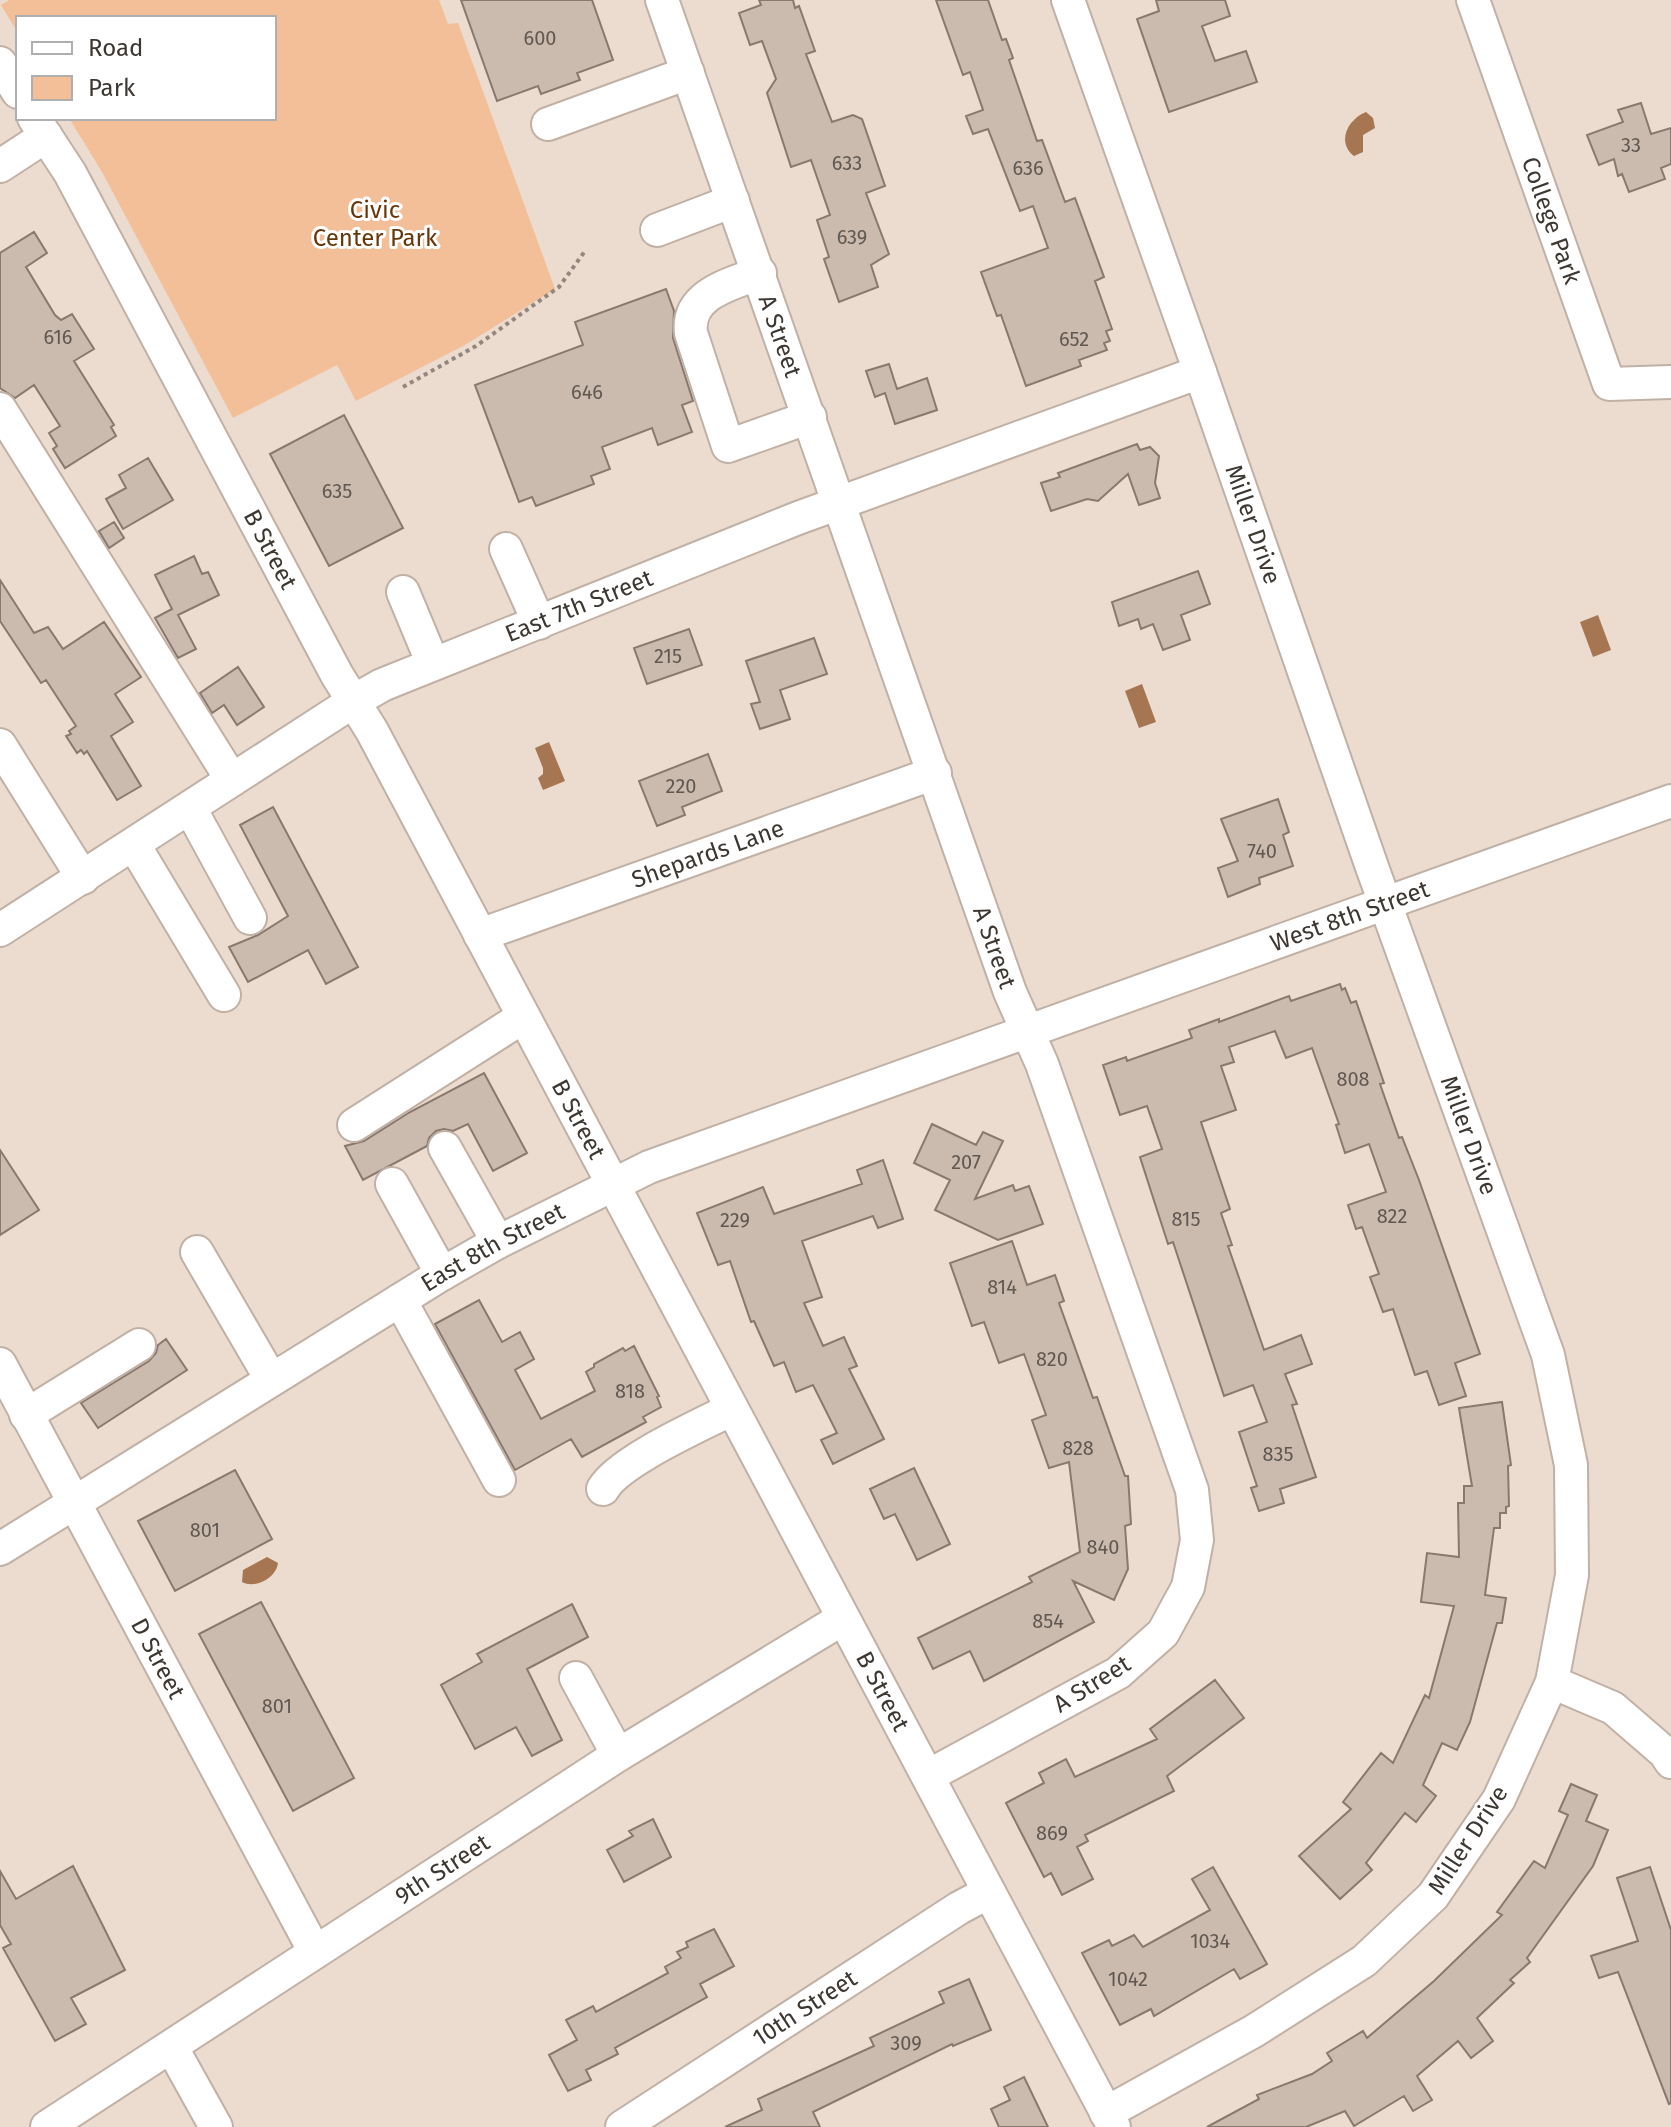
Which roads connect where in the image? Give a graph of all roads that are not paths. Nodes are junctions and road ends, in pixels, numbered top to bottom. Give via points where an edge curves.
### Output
1 (662, 0) edge
2 (1068, 0) edge
3 (1473, 0) edge
4 (0, 63) edge
5 (688, 73) junction
6 (16, 89) edge
7 (548, 124) dead end
8 (40, 127) edge
9 (0, 166) edge
10 (733, 201) junction
11 (657, 230) dead end
12 (760, 273) junction
13 (1200, 372) junction
14 (1671, 382) edge
15 (0, 409) edge
16 (810, 417) junction
17 (840, 502) junction
18 (506, 549) dead end
19 (403, 592) dead end
20 (539, 623) junction
21 (433, 664) junction
22 (354, 701) junction
23 (0, 745) edge
24 (935, 773) junction
25 (232, 780) junction
26 (1671, 801) edge
27 (190, 808) junction
28 (134, 845) junction
29 (83, 878) junction
30 (1386, 905) junction
31 (250, 918) dead end
32 (0, 930) edge
33 (480, 935) junction
34 (224, 995) dead end
35 (523, 1017) junction
36 (1028, 1030) junction
37 (354, 1125) dead end
38 (445, 1148) dead end
39 (614, 1183) junction
40 (392, 1184) dead end
41 (498, 1242) junction
42 (197, 1252) dead end
43 (442, 1274) junction
44 (400, 1300) junction
45 (139, 1345) dead end
46 (0, 1364) edge
47 (271, 1379) junction
48 (732, 1409) junction
49 (26, 1415) junction
50 (499, 1480) dead end
51 (603, 1489) dead end
52 (74, 1503) junction
53 (0, 1549) edge
54 (842, 1619) junction
55 (576, 1678) dead end
56 (1552, 1682) junction
57 (618, 1755) junction
58 (1671, 1762) edge
59 (928, 1776) junction
60 (989, 1892) junction
61 (315, 1952) junction
62 (172, 2048) junction
63 (1110, 2120) edge
64 (47, 2127) edge
65 (216, 2127) edge
66 (622, 2127) edge

1 - 5 street, A Street
2 - 13 street, Miller Drive
3 - 14 street, College Park via 1609,384
4 - 6 street
5 - 7 street
5 - 10 street, A Street
8 - 9 street
8 - 22 street, B Street via 70,173
10 - 11 street
10 - 12 street, A Street
12 - 16 street, A Street
12 - 16 street via 717,289 695,306 689,321 728,446
13 - 17 street, East 7th Street
13 - 30 street, Miller Drive
15 - 25 street
16 - 17 street, A Street
17 - 20 street, East 7th Street
17 - 24 street, A Street
18 - 20 street
19 - 21 street
20 - 21 street, East 7th Street
21 - 22 street, East 7th Street
22 - 25 street, East 7th Street
22 - 33 street, B Street
23 - 29 street
24 - 33 street, Shepards Lane
24 - 36 street, A Street
25 - 27 street, East 7th Street
26 - 30 street, West 8th Street
27 - 28 street, East 7th Street
27 - 31 street
28 - 29 street, East 7th Street
28 - 34 street
29 - 32 street, East 7th Street
30 - 36 street, West 8th Street
30 - 56 street, Miller Drive via 1548,1355 1571,1465 1572,1575
33 - 35 street, B Street
35 - 37 street
35 - 39 street, B Street
36 - 39 street, East 8th Street
36 - 59 street, A Street via 1192,1490 1197,1540 1188,1587 1163,1633 1118,1673
38 - 41 street
39 - 41 street, East 8th Street
39 - 48 street, B Street
40 - 43 street
41 - 43 street, East 8th Street
42 - 47 street
43 - 44 street, East 8th Street
44 - 47 street, East 8th Street
44 - 50 street
45 - 49 street
46 - 49 street, D Street
47 - 52 street, East 8th Street
48 - 51 street via 629,1465
48 - 54 street, B Street
49 - 52 street, D Street
52 - 53 street, East 8th Street
52 - 61 street, D Street
54 - 57 street, 9th Street
54 - 59 street, B Street
55 - 57 street
56 - 58 street via 1613,1708
56 - 63 street, Miller Drive via 1499,1799 1433,1896 1364,1961
57 - 61 street, 9th Street
59 - 60 street, B Street
60 - 63 street, B Street
60 - 66 street, 10th Street
61 - 62 street, 9th Street
62 - 64 street, 9th Street
62 - 65 street

